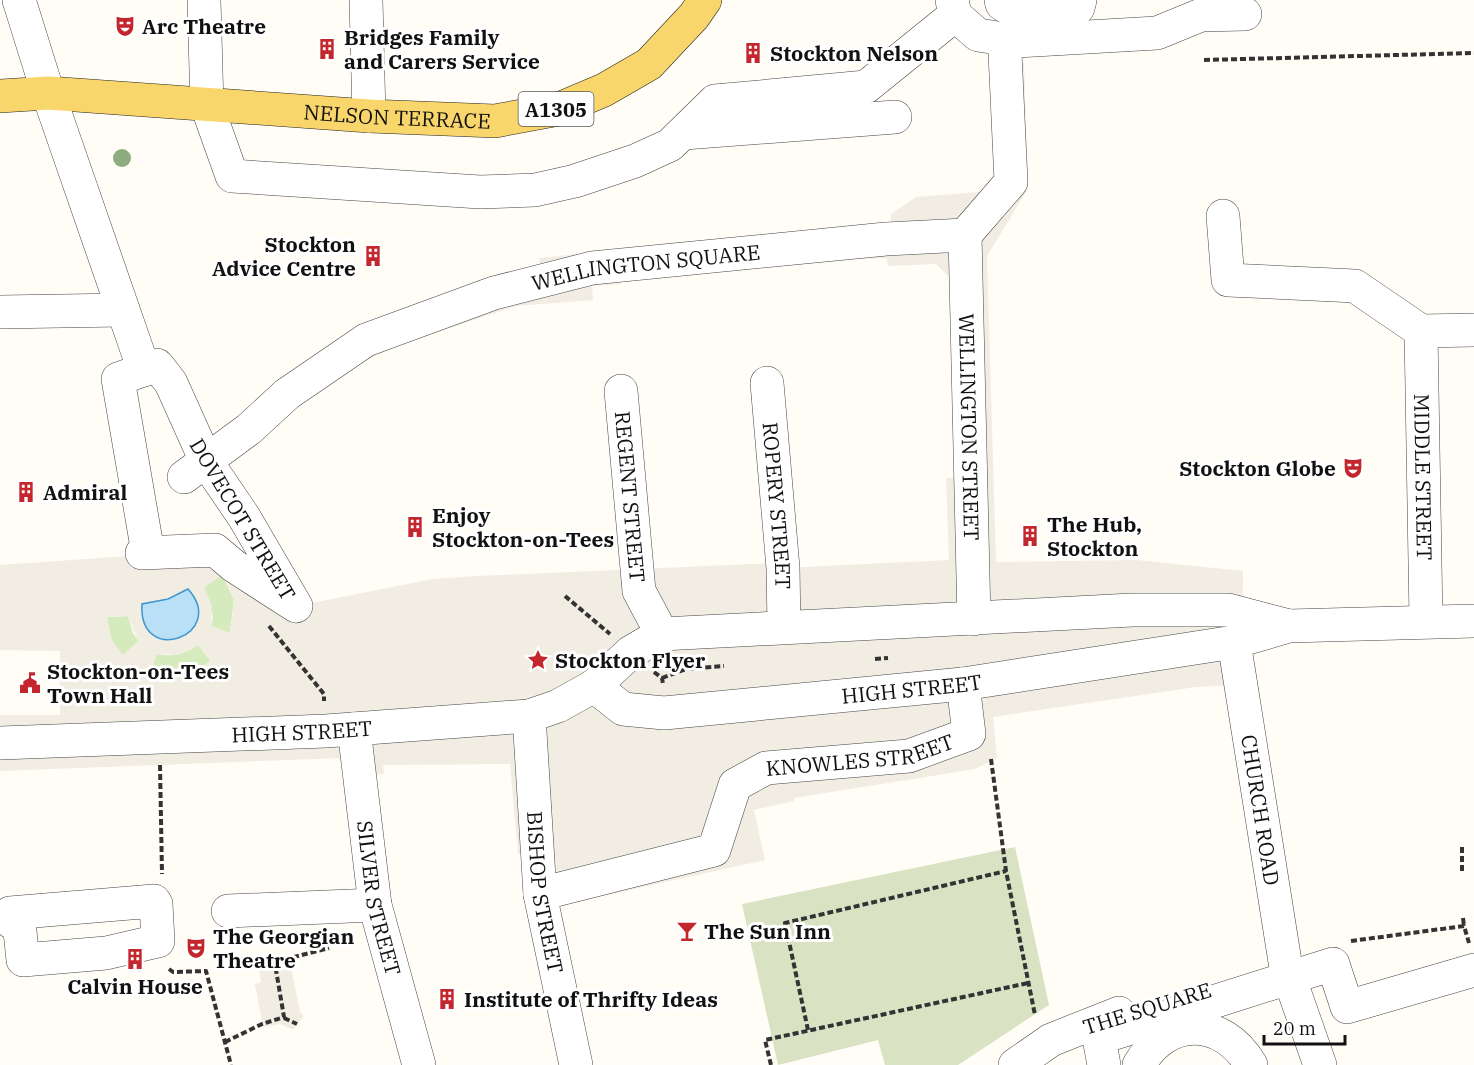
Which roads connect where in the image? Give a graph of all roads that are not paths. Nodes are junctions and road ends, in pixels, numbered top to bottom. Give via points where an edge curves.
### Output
1 (19, 0) edge
2 (204, 0) edge
3 (366, 0) edge
4 (705, 0) edge
5 (1001, 0) edge
6 (1080, 0) edge
7 (953, 8) edge
8 (1245, 14) dead end
9 (1011, 47) junction
10 (48, 93) junction
11 (0, 96) edge
12 (207, 106) junction
13 (369, 116) junction
14 (895, 117) dead end
15 (684, 133) junction
16 (1223, 216) dead end
17 (964, 235) junction
18 (123, 310) junction
19 (0, 312) edge
20 (1474, 330) edge
21 (1421, 331) junction
22 (144, 370) junction
23 (766, 383) dead end
24 (621, 391) dead end
25 (195, 469) junction
26 (1046, 616) junction
27 (974, 619) junction
28 (1426, 620) junction
29 (1474, 621) edge
30 (1289, 626) junction
31 (784, 627) junction
32 (662, 634) junction
33 (1234, 642) junction
34 (963, 684) junction
35 (594, 686) junction
36 (529, 716) junction
37 (354, 729) junction
38 (0, 743) edge
39 (540, 894) junction
40 (375, 905) junction
41 (228, 911) dead end
42 (158, 941) joint
43 (1473, 959) edge
44 (1287, 973) junction
45 (419, 1065) edge
46 (576, 1065) edge
47 (1015, 1065) edge
48 (1104, 1065) edge
49 (1138, 1065) edge
50 (1251, 1065) edge
51 (1320, 1065) edge

1 - 10 street
2 - 12 street
3 - 13 street
4 - 13 main road, NELSON TERRACE / A1305 via 650,64 559,109 495,121
5 - 6 street via 1011,11 1029,13 1077,8
7 - 9 street via 978,34
7 - 15 street via 866,87 715,101
8 - 9 street via 1202,15 1157,33
9 - 17 street via 1011,182
10 - 11 main road, A1305
10 - 12 main road, NELSON TERRACE / A1305
10 - 18 street
12 - 13 main road, NELSON TERRACE / A1305
12 - 15 street via 232,176 480,192 535,190 575,181 635,161 670,145
14 - 15 street
16 - 21 street via 1228,280 1355,286
17 - 25 street, WELLINGTON SQUARE via 592,268 494,293 366,340 287,394 249,429
17 - 27 street, WELLINGTON STREET
18 - 19 street
18 - 22 street
20 - 21 street
21 - 28 street, MIDDLE STREET
22 - 25 street, DOVECOT STREET via 157,365 171,383
22 - 25 street, DOVECOT STREET via 118,379 147,547 142,554 214,550 296,606 244,517
23 - 31 street, ROPERY STREET via 783,568
24 - 32 street, REGENT STREET via 639,591
26 - 27 street, HIGH STREET
26 - 30 street, HIGH STREET via 1132,610 1228,610
26 - 33 street, HIGH STREET
27 - 31 street, HIGH STREET
28 - 29 street, HIGH STREET
28 - 30 street, HIGH STREET
30 - 33 street, HIGH STREET
31 - 32 street, HIGH STREET
32 - 35 street, HIGH STREET via 631,652
33 - 34 street, HIGH STREET
33 - 44 street, CHURCH ROAD
34 - 35 street, HIGH STREET via 664,713 623,709
34 - 39 street, KNOWLES STREET via 969,734 909,756 766,768 735,785 714,850
35 - 36 street, HIGH STREET via 558,706
36 - 37 street, HIGH STREET
36 - 39 street, BISHOP STREET
37 - 38 street, HIGH STREET
37 - 40 street, SILVER STREET
39 - 46 street, BISHOP STREET
40 - 41 street
40 - 45 street, SILVER STREET
42 - 42 street via 106,953 23,960 19,922 11,922 10,913 154,901
43 - 44 street via 1347,1007 1333,964
44 - 47 street, THE SQUARE via 1110,1016 1051,1040
44 - 48 street via 1099,1038
44 - 51 street, CHURCH ROAD
49 - 50 street via 1148,1049 1169,1032 1193,1028 1220,1034 1240,1047

